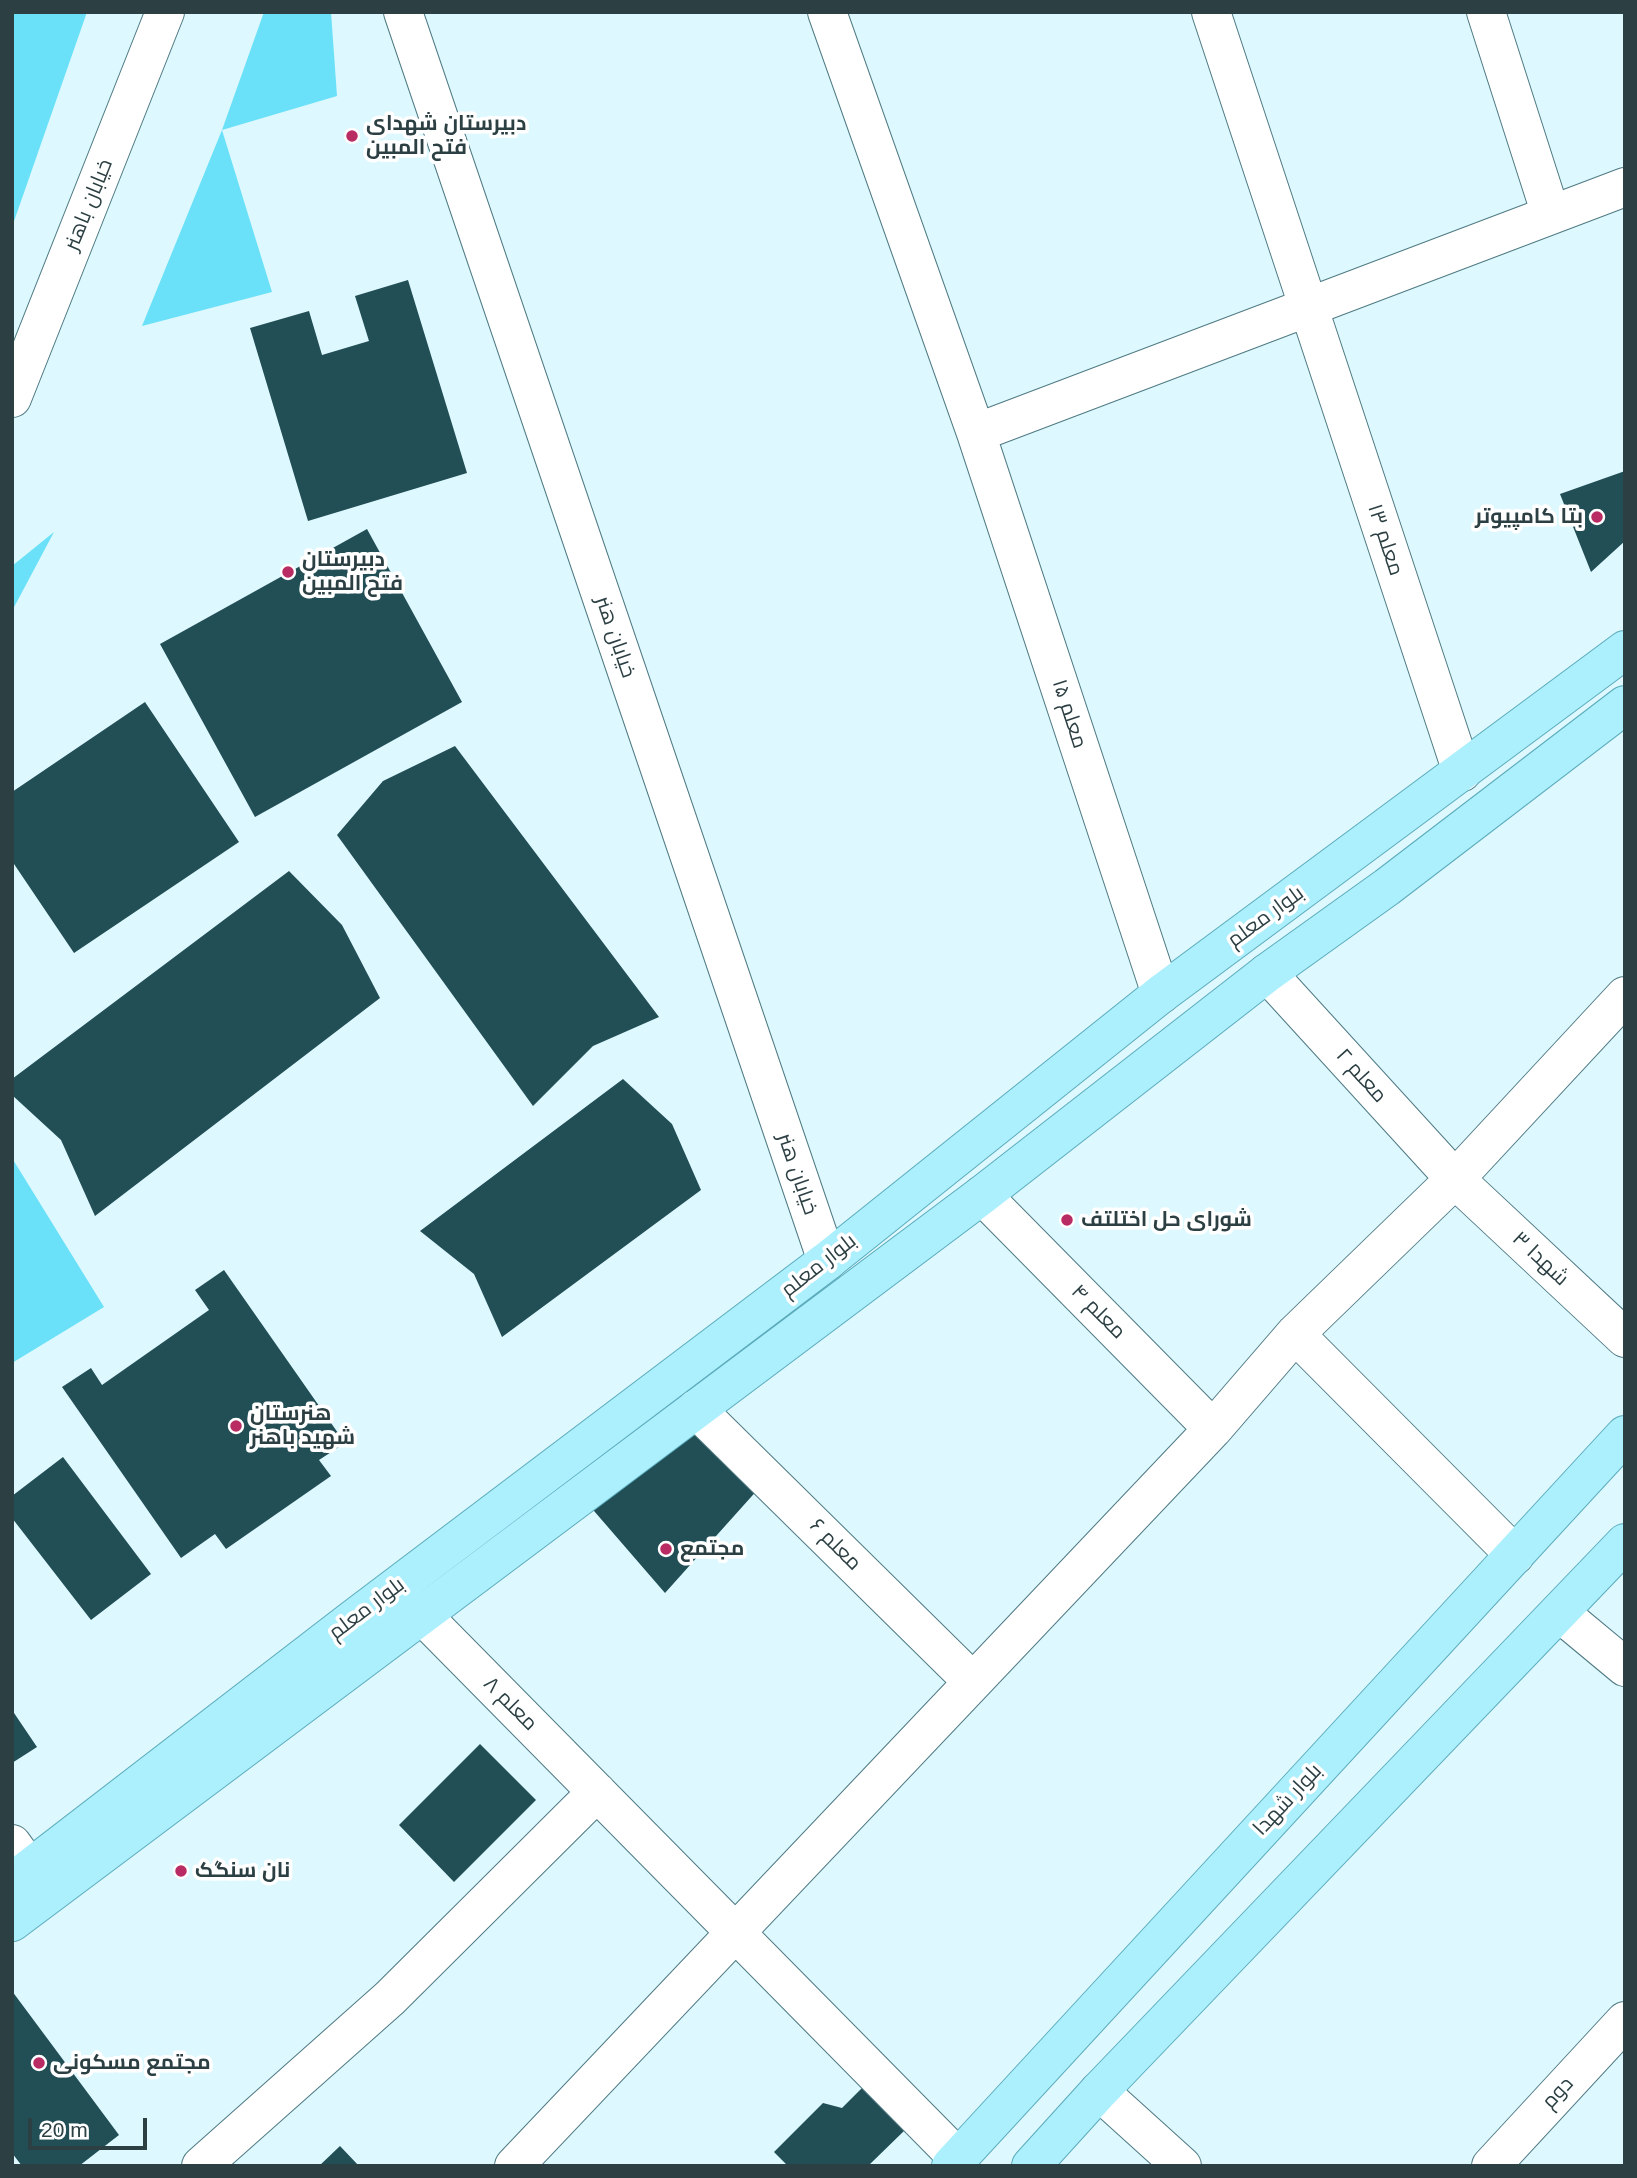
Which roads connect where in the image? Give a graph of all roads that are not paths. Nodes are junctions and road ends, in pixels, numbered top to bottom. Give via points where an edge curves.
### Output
1 (165, 12) edge
2 (403, 12) edge
3 (827, 12) edge
4 (1212, 12) edge
5 (1486, 12) edge
6 (1625, 187) edge
7 (1551, 215) junction
8 (1309, 307) junction
9 (12, 398) edge
10 (976, 433) junction
11 (1625, 650) edge
12 (1625, 705) edge
13 (1462, 772) junction
14 (1267, 973) junction
15 (1161, 994) junction
16 (1625, 996) edge
17 (1455, 1179) junction
18 (982, 1195) junction
19 (827, 1261) junction
20 (1296, 1334) junction
21 (1625, 1338) edge
22 (696, 1409) junction
23 (1213, 1429) junction
24 (1625, 1435) edge
25 (1625, 1543) edge
26 (1514, 1555) junction
27 (1560, 1614) junction
28 (423, 1616) junction
29 (1625, 1667) edge
30 (974, 1682) junction
31 (597, 1792) junction
32 (18, 1865) edge
33 (12, 1922) edge
34 (736, 1932) junction
35 (1625, 2021) edge
36 (1099, 2091) junction
37 (954, 2162) edge
38 (201, 2166) edge
39 (514, 2166) edge
40 (1031, 2166) edge
41 (1182, 2166) edge
42 (1491, 2166) edge

1 - 9 street, خیابان باهنر
2 - 19 street, خیابان هنر
3 - 10 street, معلم ۱۵
4 - 8 street, معلم ۱۳
5 - 7 street
6 - 7 street
7 - 8 street
8 - 10 street
8 - 13 street, معلم ۱۳
10 - 15 street, معلم ۱۵
11 - 13 main road, بلوار معلم
12 - 14 main road, بلوار معلم
13 - 15 main road, بلوار معلم
14 - 17 street, معلم ۲
14 - 18 main road, بلوار معلم
15 - 19 main road, بلوار معلم
16 - 17 street
17 - 20 street
17 - 21 street, شهدا ۳
18 - 22 main road, بلوار معلم
18 - 23 street, معلم ۴
19 - 32 main road, بلوار معلم
20 - 23 street
20 - 26 street
22 - 28 main road, بلوار معلم
22 - 30 street, معلم ۶
23 - 30 street
24 - 26 main road, بلوار شهدا
25 - 27 main road
26 - 37 main road, بلوار شهدا
27 - 29 street
27 - 36 main road
28 - 31 street, معلم ۸
28 - 33 main road, بلوار معلم
30 - 34 street
31 - 34 street, معلم ۸
31 - 38 street via 390,1998
34 - 37 street, معلم ۸
34 - 39 street
35 - 42 street, دوم
36 - 40 main road
36 - 41 street

